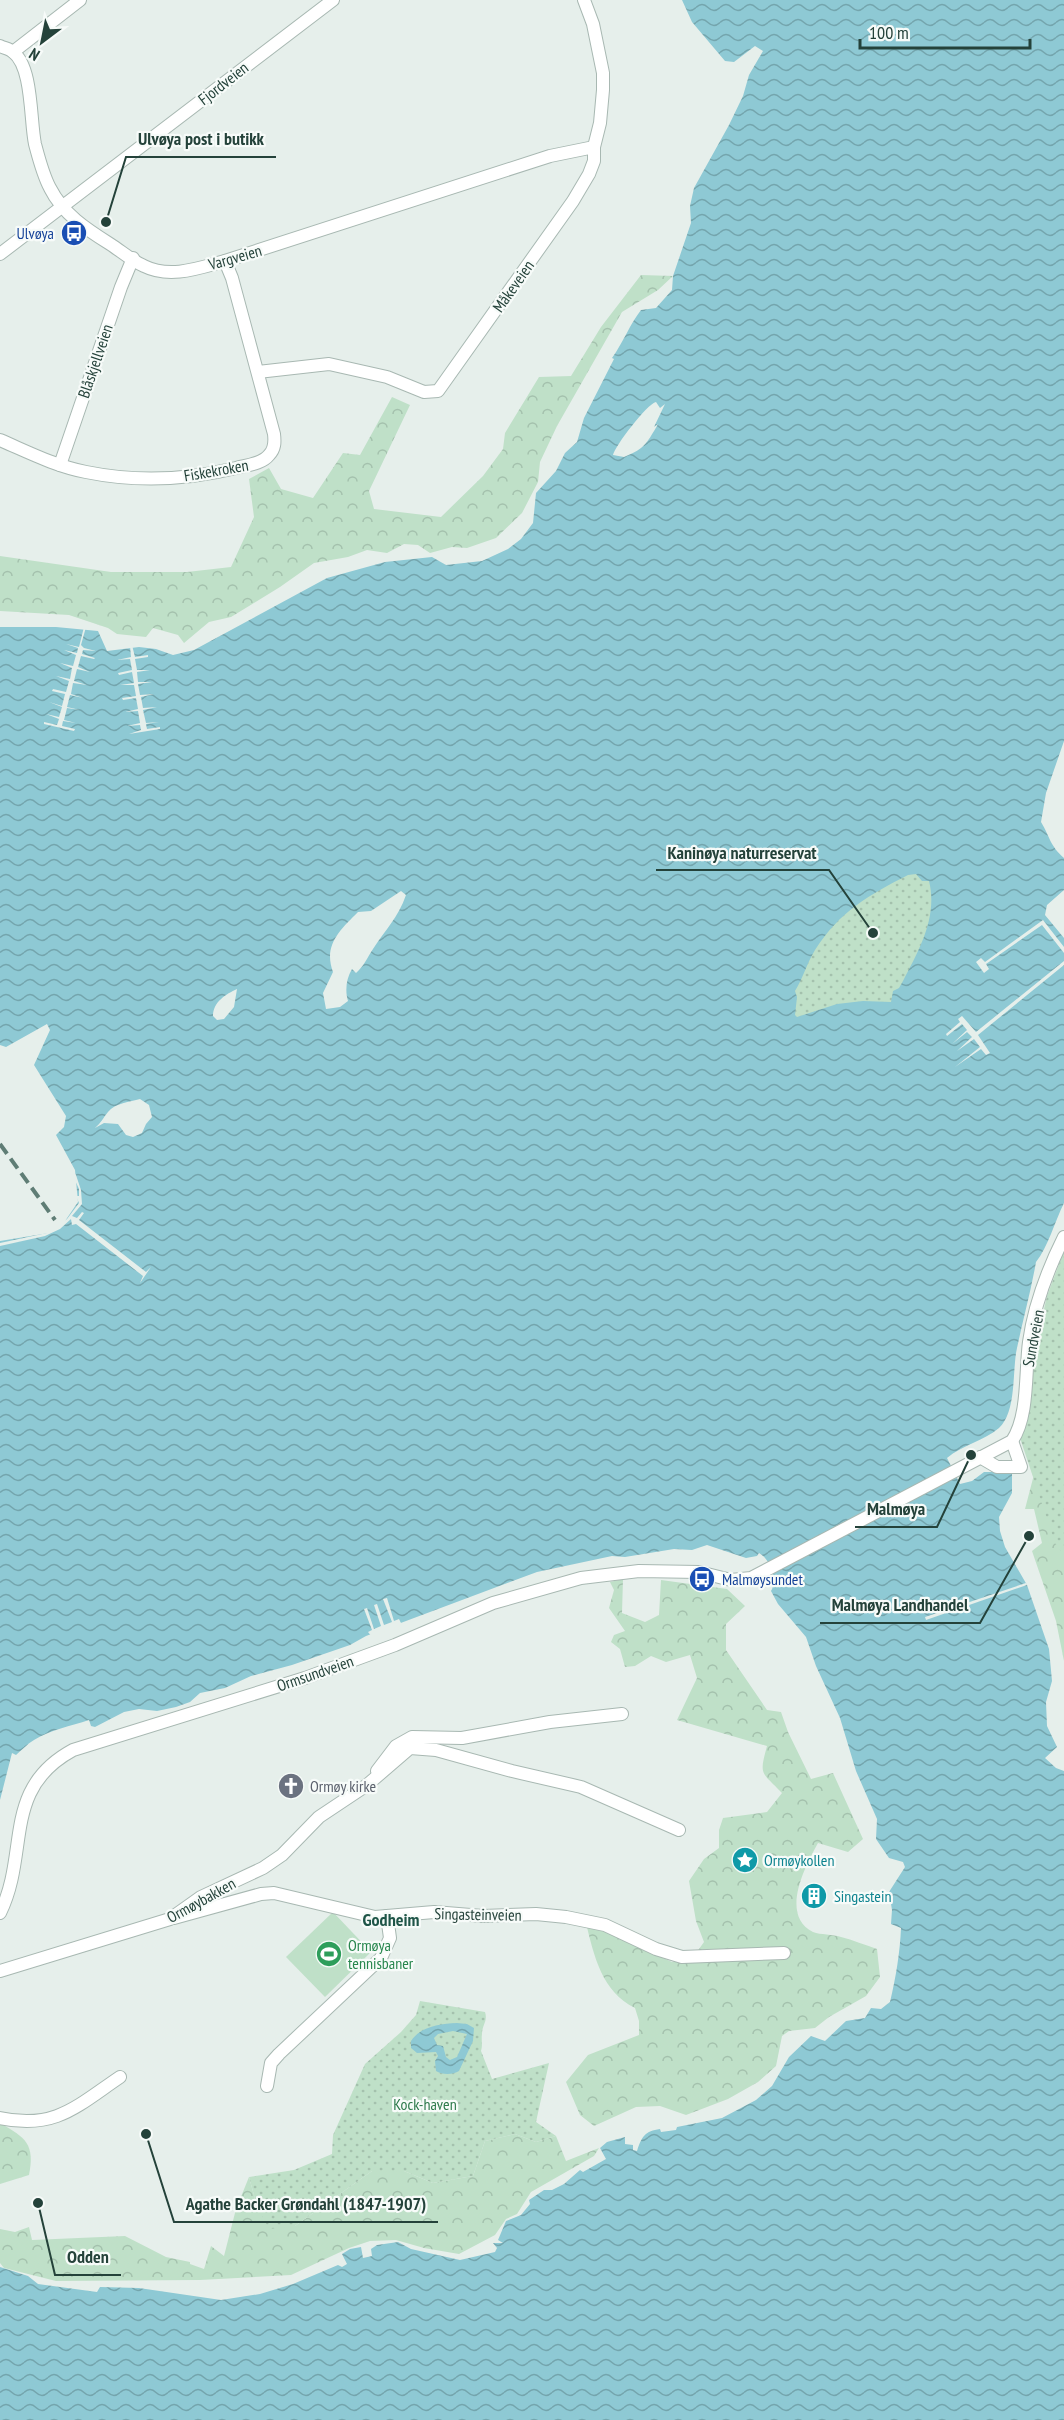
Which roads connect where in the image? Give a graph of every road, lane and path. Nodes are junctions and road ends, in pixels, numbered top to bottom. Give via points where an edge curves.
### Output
1 (80, 0) edge
2 (333, 0) edge
3 (584, 0) edge
4 (0, 46) edge
5 (14, 52) junction
6 (594, 147) junction
7 (62, 207) junction
8 (0, 254) edge
9 (133, 258) junction
10 (225, 261) junction
11 (258, 372) junction
12 (0, 440) edge
13 (60, 465) junction
14 (1064, 1237) edge
15 (1012, 1441) junction
16 (980, 1457) junction
17 (622, 1714) dead end
18 (376, 1778) junction
19 (679, 1830) dead end
20 (0, 1913) edge
21 (387, 1916) junction
22 (170, 1919) junction
23 (784, 1953) dead end
24 (0, 1971) edge
25 (120, 2077) dead end
26 (267, 2085) dead end
27 (0, 2118) edge

1 - 5 street
2 - 7 street, Fjordveien
3 - 6 street, Måkeveien via 603,73 600,123
4 - 5 street
5 - 7 street, Vargveien via 27,82 40,163
6 - 10 street, Vargveien via 550,156
6 - 11 street, Måkeveien via 590,174 579,192 438,391 424,392 387,377 329,364
7 - 8 street, Fjordveien
7 - 9 street, Vargveien
9 - 10 street, Vargveien via 143,266 170,273
9 - 13 street, Blåskjellveien
10 - 11 street, Fiskekroken
11 - 13 street, Fiskekroken via 275,444 264,460 213,474 160,479 107,475
12 - 13 street, Fiskekroken
14 - 15 street, Sundveien via 1054,1256 1032,1327 1024,1402
15 - 16 street
15 - 16 street via 1021,1467 997,1467
16 - 20 street, Ormsundveien via 763,1572 738,1580 699,1572 639,1571 590,1576 527,1592 305,1678 73,1750 56,1759 33,1786 22,1815 13,1879
17 - 18 street, Ormøybakken via 462,1738 412,1737 389,1752
18 - 19 street, Ormøybakken via 410,1748 436,1749 581,1786
18 - 22 street, Ormøybakken via 320,1817 274,1861 201,1897
21 - 22 street, Singasteinveien via 375,1917 268,1893
21 - 23 street, Singasteinveien via 434,1912 483,1916 536,1914 605,1925 676,1956
21 - 26 street via 390,1938 381,1958 279,2054 272,2063
22 - 24 street, Ormøybakken
25 - 27 street via 52,2120

